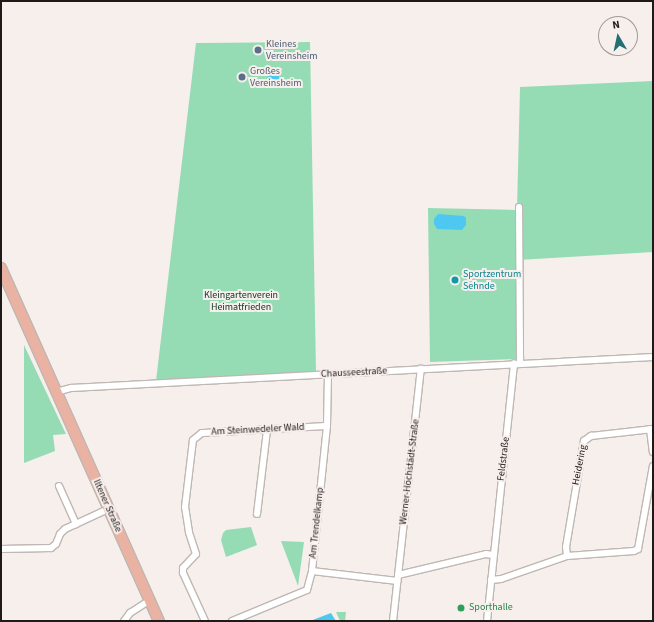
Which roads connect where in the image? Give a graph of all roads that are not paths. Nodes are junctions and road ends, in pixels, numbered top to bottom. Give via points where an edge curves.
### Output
1 (518, 207) dead end
2 (1, 268) edge
3 (653, 356) edge
4 (517, 363) junction
5 (421, 369) junction
6 (328, 374) junction
7 (56, 392) junction
8 (327, 426) junction
9 (652, 429) edge
10 (267, 430) junction
11 (653, 452) edge
12 (653, 466) edge
13 (59, 486) dead end
14 (108, 509) junction
15 (257, 514) dead end
16 (76, 524) junction
17 (1, 549) edge
18 (493, 555) junction
19 (567, 556) junction
20 (312, 571) junction
21 (398, 578) junction
22 (491, 580) junction
23 (150, 600) junction
24 (124, 621) edge
25 (159, 621) edge
26 (205, 621) edge
27 (232, 621) edge
28 (393, 621) edge
29 (487, 621) edge

1 - 4 street, Feldstraße
2 - 7 main road, Iltener Straße
3 - 4 street, Chausseestraße
4 - 5 street, Chausseestraße
4 - 18 street, Feldstraße
5 - 6 street, Chausseestraße
5 - 21 street, Werner-Höchstädt-Straße
6 - 7 street, Chausseestraße via 71,388
6 - 8 street, Am Trendelkamp
7 - 14 main road, Iltener Straße
8 - 10 street, Am Steinwedeler Wald
8 - 20 street, Am Trendelkamp
9 - 11 street, Heidering
9 - 19 street, Heidering via 591,436 584,441 566,546
10 - 15 street
10 - 26 street, Am Steinwedeler Wald via 202,433 193,440 185,507 196,554 183,568 183,572
12 - 19 street via 638,549
13 - 16 street
14 - 16 street
14 - 23 main road, Iltener Straße
16 - 17 street via 65,529 51,548
18 - 21 street via 486,554 448,563
18 - 22 street, Feldstraße
19 - 22 street via 501,579
20 - 21 street
20 - 27 street, Am Trendelkamp via 308,590 302,594
21 - 28 street, Werner-Höchstädt-Straße
22 - 29 street, Feldstraße
23 - 24 street via 130,613
23 - 25 main road, Iltener Straße

